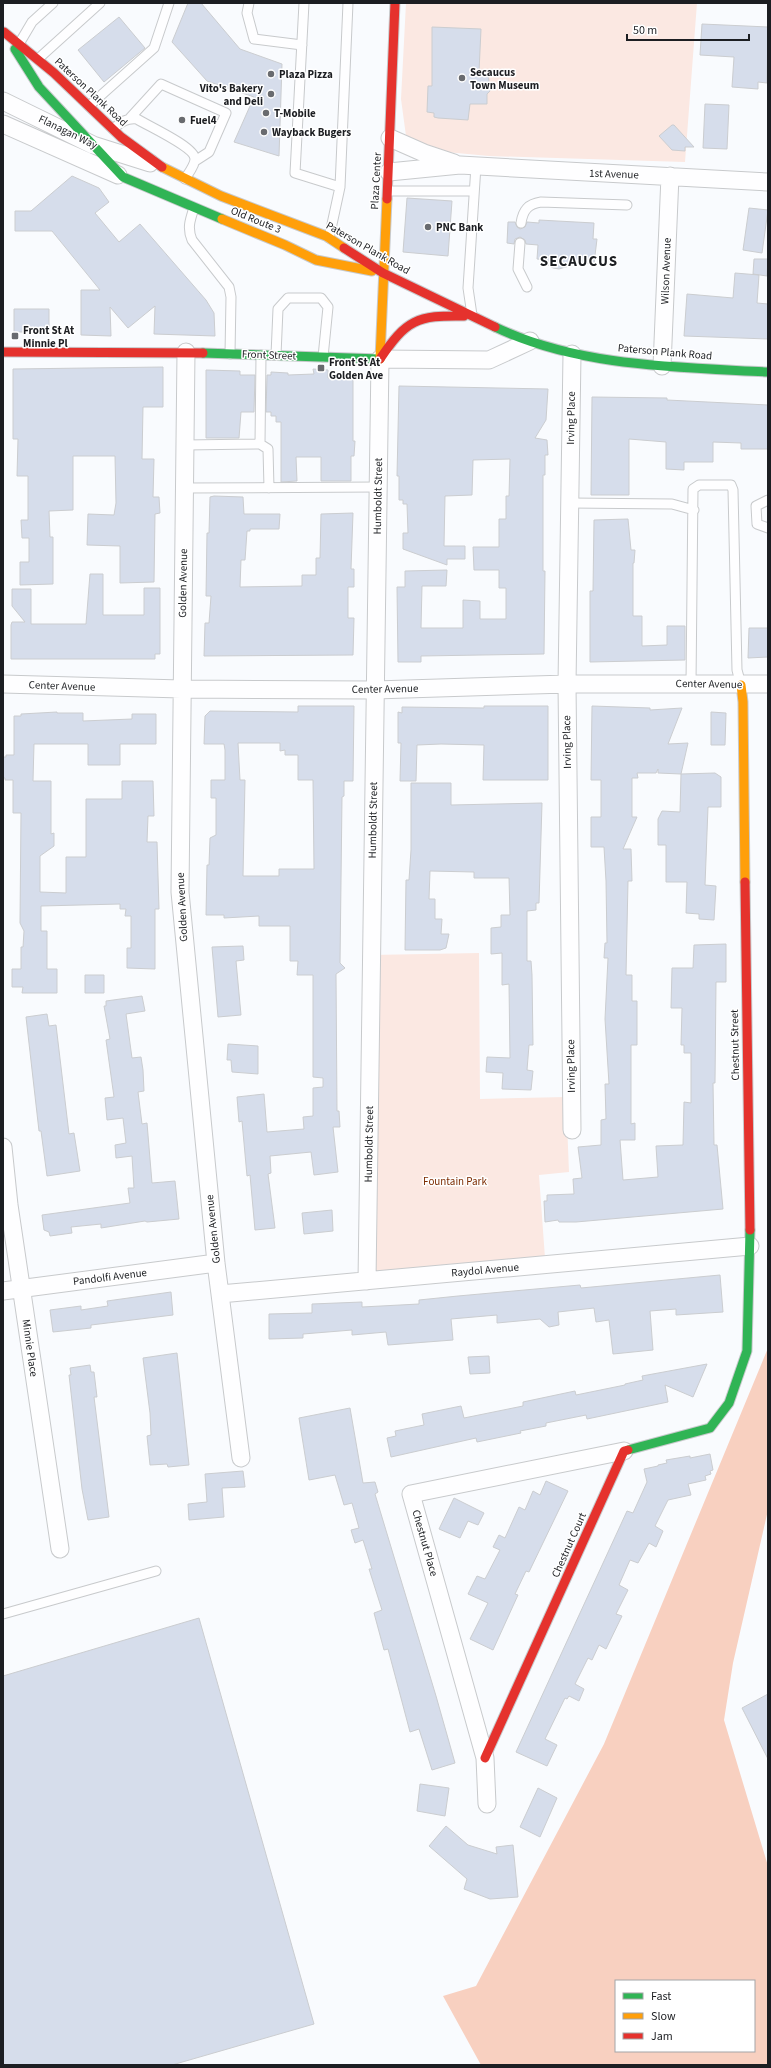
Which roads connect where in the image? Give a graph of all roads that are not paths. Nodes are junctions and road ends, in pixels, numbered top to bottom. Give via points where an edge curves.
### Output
1 (53, 3) edge
2 (100, 3) edge
3 (169, 3) edge
4 (250, 3) edge
5 (304, 3) edge
6 (348, 3) edge
7 (395, 3) edge
8 (4, 31) edge
9 (19, 44) junction
10 (302, 45) junction
11 (38, 59) junction
12 (3, 101) edge
13 (88, 107) junction
14 (40, 118) junction
15 (130, 118) junction
16 (3, 124) edge
17 (113, 130) junction
18 (390, 138) junction
19 (93, 145) junction
20 (195, 161) junction
21 (158, 165) junction
22 (468, 165) junction
23 (389, 172) junction
24 (670, 176) junction
25 (123, 177) junction
26 (185, 179) junction
27 (768, 182) edge
28 (340, 187) junction
29 (388, 191) junction
30 (474, 191) junction
31 (221, 196) junction
32 (626, 205) dead end
33 (194, 208) junction
34 (521, 223) dead end
35 (329, 238) junction
36 (520, 243) dead end
37 (383, 274) junction
38 (527, 287) dead end
39 (472, 316) junction
40 (530, 341) junction
41 (3, 352) edge
42 (186, 352) junction
43 (230, 354) junction
44 (572, 354) junction
45 (261, 355) junction
46 (276, 356) junction
47 (323, 357) junction
48 (380, 359) junction
49 (662, 366) junction
50 (768, 372) edge
51 (185, 444) junction
52 (260, 444) junction
53 (378, 487) junction
54 (184, 488) junction
55 (268, 488) junction
56 (768, 500) edge
57 (570, 503) junction
58 (694, 510) junction
59 (768, 528) edge
60 (3, 684) edge
61 (567, 684) junction
62 (691, 684) junction
63 (768, 684) edge
64 (741, 685) junction
65 (181, 689) junction
66 (375, 690) junction
67 (572, 1130) dead end
68 (3, 1147) edge
69 (750, 1246) junction
70 (216, 1263) junction
71 (366, 1281) junction
72 (22, 1288) junction
73 (3, 1291) edge
74 (220, 1294) junction
75 (624, 1451) junction
76 (241, 1458) dead end
77 (60, 1549) dead end
78 (156, 1571) dead end
79 (3, 1614) edge
80 (485, 1758) junction
81 (487, 1804) dead end

1 - 9 lane via 32,22
2 - 11 lane
3 - 13 lane via 154,48
4 - 10 lane via 247,13 254,39
5 - 10 lane
6 - 28 lane
7 - 18 street, Plaza Center
8 - 9 street, Paterson Plank Road
8 - 19 street, Paterson Plank Road via 39,87
9 - 11 street, Paterson Plank Road
10 - 28 lane via 295,173
11 - 13 street, Paterson Plank Road
12 - 14 street, Flanagan Way
13 - 17 street, Paterson Plank Road
14 - 16 street via 21,116
14 - 19 street, Flanagan Way
15 - 17 lane via 122,121
15 - 20 lane via 137,119 184,145 194,155
15 - 20 lane via 161,84 226,113 209,152
16 - 25 street, Flanagan Way
17 - 21 street, Paterson Plank Road
18 - 22 street, 1st Avenue via 424,153
18 - 23 street, Plaza Center
19 - 21 street, Flanagan Way
19 - 25 street, Paterson Plank Road
20 - 26 lane
21 - 26 street, Paterson Plank Road
22 - 23 street, 1st Avenue
22 - 24 street, 1st Avenue
22 - 30 lane
23 - 29 street, Plaza Center
24 - 27 street, 1st Avenue
24 - 49 street, Wilson Avenue
25 - 33 street, Old Route 3
26 - 31 street, Paterson Plank Road
28 - 35 lane
29 - 30 lane
29 - 37 street, Plaza Center
30 - 39 lane via 468,288
31 - 33 street
31 - 35 street, Paterson Plank Road
32 - 34 lane via 541,202 532,204 525,210
33 - 37 street, Old Route 3 via 257,232 316,260
33 - 43 lane via 188,232 229,287
35 - 37 street, Paterson Plank Road
36 - 38 lane via 518,269
37 - 39 street, Paterson Plank Road
37 - 48 street, Plaza Center
39 - 40 street, Paterson Plank Road
39 - 48 street via 441,315 419,319 397,334
40 - 44 street, Paterson Plank Road
40 - 48 street, Front Street via 489,360
41 - 42 street, Front Street
42 - 43 street, Front Street
42 - 51 street, Golden Avenue
43 - 45 street, Front Street
44 - 49 street, Paterson Plank Road
44 - 57 street, Irving Place
45 - 46 street, Front Street
45 - 52 lane
46 - 47 street, Front Street
46 - 47 lane via 278,309 288,298 321,298 328,307
47 - 48 street, Front Street
48 - 53 street, Humboldt Street
49 - 50 street, Paterson Plank Road
51 - 52 lane
51 - 54 street, Golden Avenue
52 - 55 lane via 268,449
53 - 55 lane
53 - 66 street, Humboldt Street
54 - 55 lane
54 - 65 street, Golden Avenue
56 - 59 lane via 756,506 755,513 757,524
57 - 58 lane via 672,504
57 - 61 street, Irving Place
58 - 62 lane
58 - 64 lane via 694,489 699,485 731,485 737,670
60 - 65 street, Center Avenue
61 - 62 street, Center Avenue
61 - 66 street, Center Avenue
61 - 67 street, Irving Place
62 - 64 street, Center Avenue
63 - 64 street, Center Avenue
64 - 69 street, Chestnut Street
65 - 66 street, Center Avenue
65 - 70 street, Golden Avenue via 180,892
66 - 71 street, Humboldt Street
68 - 72 street, Minnie Place
69 - 71 street, Raydol Avenue
69 - 75 street, Chestnut Street via 747,1350 729,1403 710,1428
70 - 72 street, Pandolfi Avenue
70 - 74 street, Golden Avenue
71 - 74 street, Raydol Avenue
72 - 73 street, Pandolfi Avenue
72 - 77 street, Minnie Place
74 - 76 street, Golden Avenue
75 - 80 street, Chestnut Court
75 - 80 street, Chestnut Place via 411,1494
78 - 79 lane
80 - 81 street, Chestnut Place

